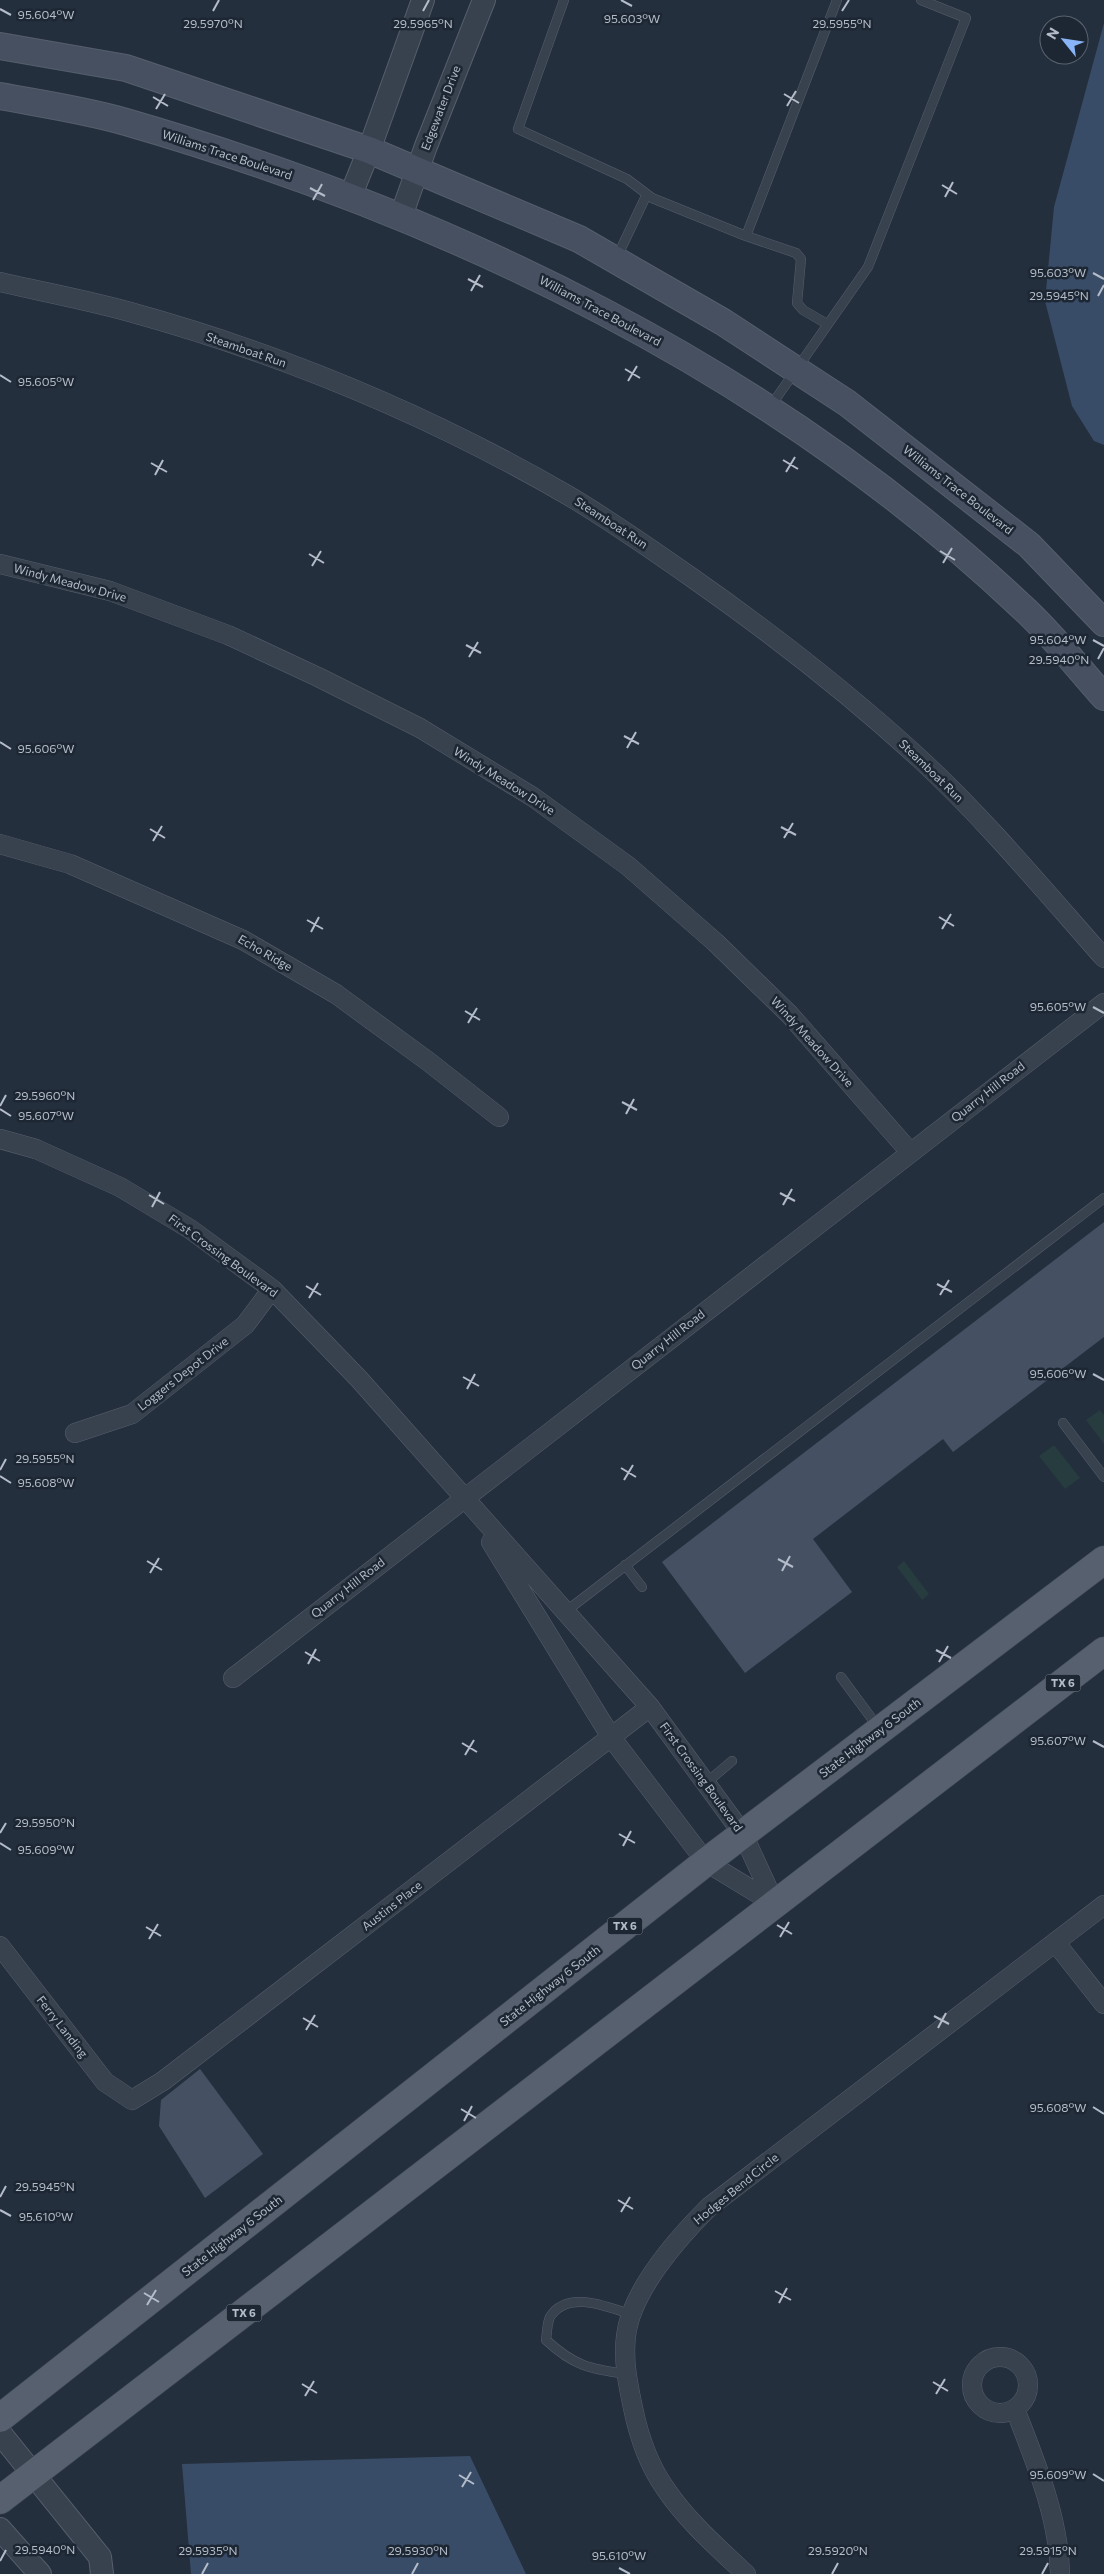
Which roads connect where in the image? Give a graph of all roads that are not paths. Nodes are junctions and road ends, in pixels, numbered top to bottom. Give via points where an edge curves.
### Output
1 (423, 0) edge
2 (484, 0) edge
3 (564, 0) edge
4 (837, 0) edge
5 (921, 0) edge
6 (0, 46) edge
7 (0, 96) edge
8 (369, 150) junction
9 (418, 171) junction
10 (647, 194) junction
11 (350, 197) junction
12 (401, 216) junction
13 (746, 236) junction
14 (616, 260) junction
15 (0, 282) edge
16 (827, 324) junction
17 (795, 369) junction
18 (769, 409) junction
19 (0, 564) edge
20 (1104, 623) edge
21 (1104, 697) edge
22 (0, 844) edge
23 (1104, 958) edge
24 (1104, 1003) edge
25 (499, 1117) dead end
26 (0, 1139) edge
27 (910, 1152) junction
28 (1104, 1198) edge
29 (272, 1289) junction
30 (1063, 1423) dead end
31 (75, 1433) dead end
32 (1104, 1477) edge
33 (464, 1498) junction
34 (1104, 1560) edge
35 (625, 1565) junction
36 (642, 1587) dead end
37 (565, 1612) junction
38 (1104, 1651) edge
39 (841, 1677) dead end
40 (233, 1678) dead end
41 (650, 1708) junction
42 (880, 1730) junction
43 (612, 1737) junction
44 (732, 1761) dead end
45 (706, 1784) junction
46 (743, 1834) junction
47 (706, 1862) junction
48 (775, 1904) junction
49 (1104, 1905) edge
50 (1055, 1942) junction
51 (0, 1946) edge
52 (1104, 2004) edge
53 (132, 2100) joint
54 (633, 2316) junction
55 (626, 2374) junction
56 (1016, 2409) dead end
57 (0, 2418) edge
58 (0, 2433) edge
59 (33, 2475) junction
60 (0, 2500) edge
61 (0, 2529) edge
62 (40, 2574) edge
63 (102, 2574) edge
64 (746, 2574) edge
65 (1060, 2574) edge

1 - 8 street
2 - 9 street, Edgewater Drive
3 - 10 lane via 518,130 627,179
4 - 13 lane
5 - 16 lane via 966,18 868,267
6 - 8 main road, Williams Trace Boulevard via 126,68
7 - 11 main road, Williams Trace Boulevard via 123,121
8 - 9 main road, Williams Trace Boulevard
8 - 11 street
9 - 12 street, Edgewater Drive
9 - 14 main road, Williams Trace Boulevard via 580,239
10 - 13 lane
10 - 14 lane
11 - 12 main road, Williams Trace Boulevard
12 - 18 main road, Williams Trace Boulevard via 534,276 678,352
13 - 16 lane via 796,253 801,258 797,303
14 - 17 main road, Williams Trace Boulevard via 723,322
15 - 23 street, Steamboat Run via 128,311 301,369 403,412 570,497 726,602 828,678 921,760 991,830
16 - 17 lane
17 - 18 lane
17 - 20 main road, Williams Trace Boulevard via 847,403 1029,544
18 - 21 main road, Williams Trace Boulevard via 924,519 1025,608
19 - 27 street, Windy Meadow Drive via 110,591 228,635 420,728 533,797 628,866 715,942 790,1015
22 - 25 street, Echo Ridge via 70,864 243,940 336,994
24 - 27 street, Quarry Hill Road
26 - 29 street, First Crossing Boulevard via 36,1149 120,1187 190,1229
27 - 33 street, Quarry Hill Road
28 - 35 lane
29 - 31 street, Loggers Depot Drive via 245,1326 132,1414
29 - 33 street, First Crossing Boulevard via 359,1379
30 - 32 lane
33 - 37 street, First Crossing Boulevard
33 - 40 street, Quarry Hill Road
33 - 43 street, First Crossing Boulevard
34 - 42 main road, State Highway 6 South / TX 6
35 - 36 lane
35 - 37 lane
37 - 41 street, First Crossing Boulevard
38 - 48 main road, TX 6
39 - 42 lane
41 - 43 street, Austins Place
41 - 45 street, First Crossing Boulevard
42 - 46 main road, State Highway 6 South / TX 6
43 - 47 street, First Crossing Boulevard
43 - 53 street, Austins Place via 164,2081
44 - 45 lane
45 - 46 street, First Crossing Boulevard
46 - 47 main road, State Highway 6 South / TX 6
46 - 48 street, First Crossing Boulevard
47 - 48 street, First Crossing Boulevard
47 - 57 main road, State Highway 6 South / TX 6
48 - 59 main road, TX 6
49 - 50 street, Hodges Bend Circle
50 - 52 street
50 - 54 street, Hodges Bend Circle via 709,2207 681,2234 658,2266
51 - 53 street, Ferry Landing via 105,2082
54 - 55 street, Hodges Bend Circle via 626,2334
54 - 55 lane via 592,2302 564,2305 550,2318 546,2340 563,2356 591,2369
55 - 64 street, Hodges Bend Circle via 638,2433 664,2488 691,2521
56 - 65 street via 1052,2520
58 - 59 street
59 - 60 main road, TX 6
59 - 63 street via 100,2557
61 - 62 street

